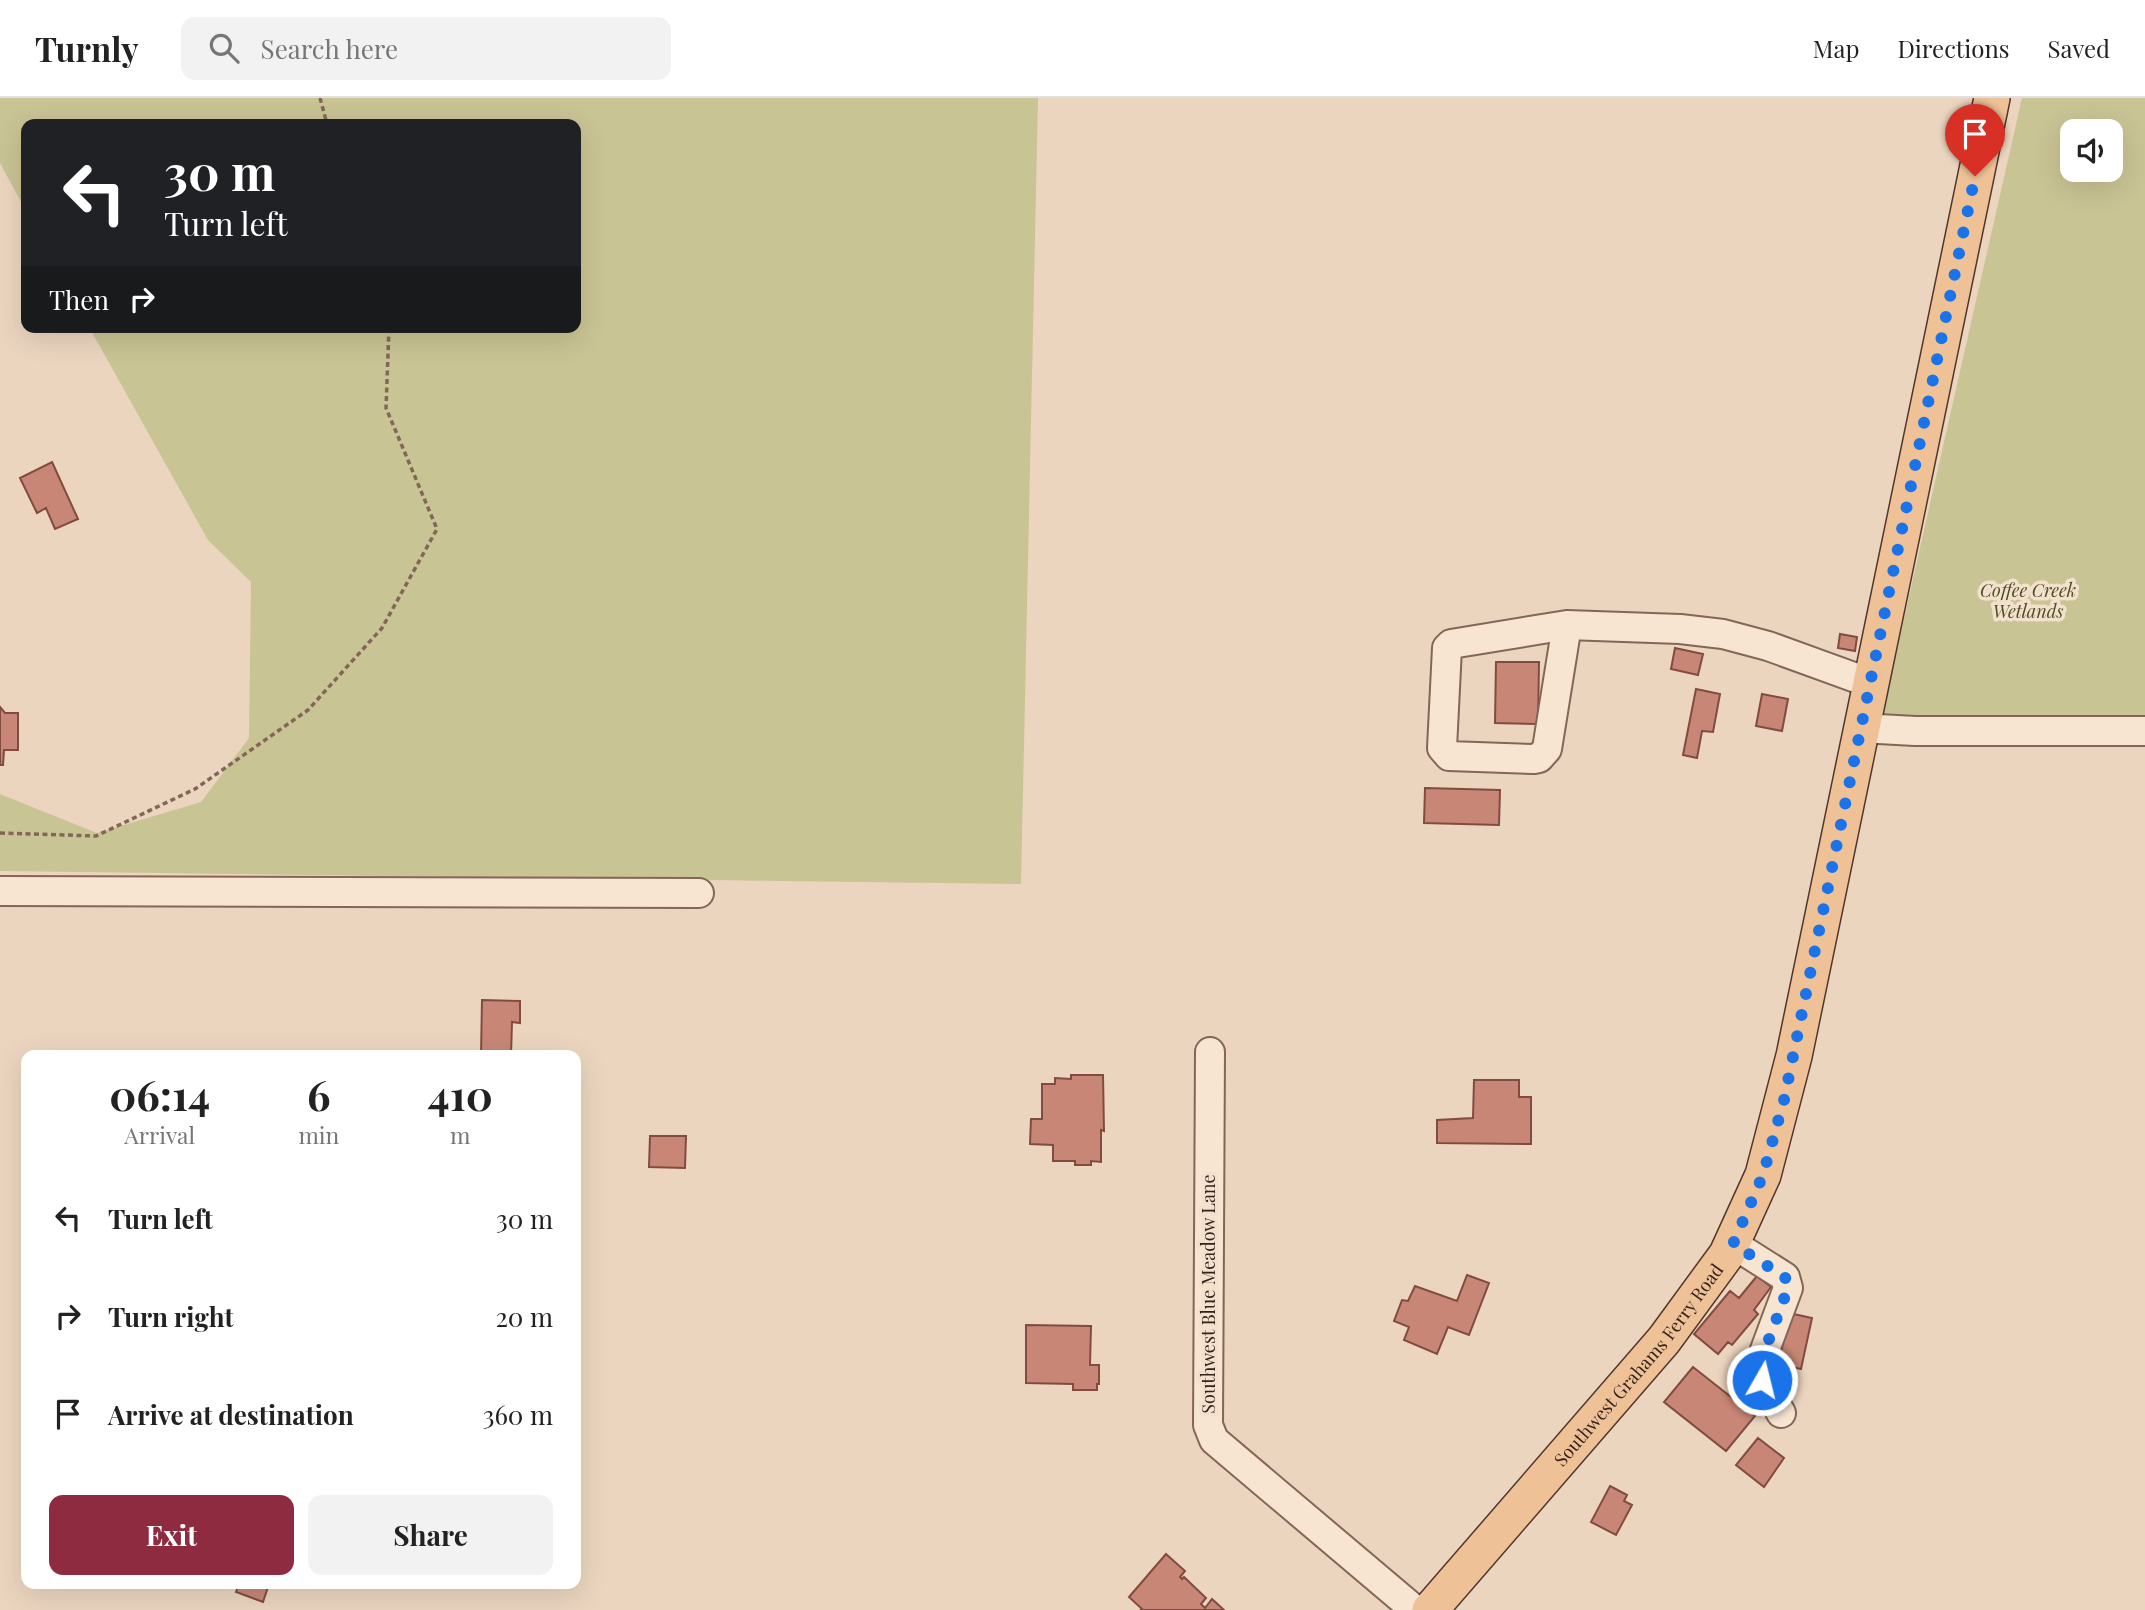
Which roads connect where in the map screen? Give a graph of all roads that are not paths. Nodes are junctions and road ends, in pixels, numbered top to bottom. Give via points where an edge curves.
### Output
1 (1992, 98) edge
2 (1567, 625) junction
3 (1870, 683) junction
4 (1860, 728) junction
5 (2145, 731) edge
6 (0, 891) edge
7 (699, 893) dead end
8 (1210, 1052) dead end
9 (1733, 1244) junction
10 (1781, 1413) dead end
11 (1415, 1610) edge
12 (1430, 1610) edge

1 - 3 main road, Southwest Grahams Ferry Road
2 - 2 street via 1447,648 1444,752 1449,756 1534,759 1544,754
2 - 3 street via 1723,634
3 - 4 main road, Southwest Grahams Ferry Road
4 - 5 street
4 - 9 main road, Southwest Grahams Ferry Road via 1784,1100 1763,1175
6 - 7 street
8 - 11 street, Southwest Blue Meadow Lane via 1208,1425 1214,1440
9 - 10 street via 1785,1277 1788,1288 1759,1366
9 - 12 main road, Southwest Grahams Ferry Road via 1664,1340

